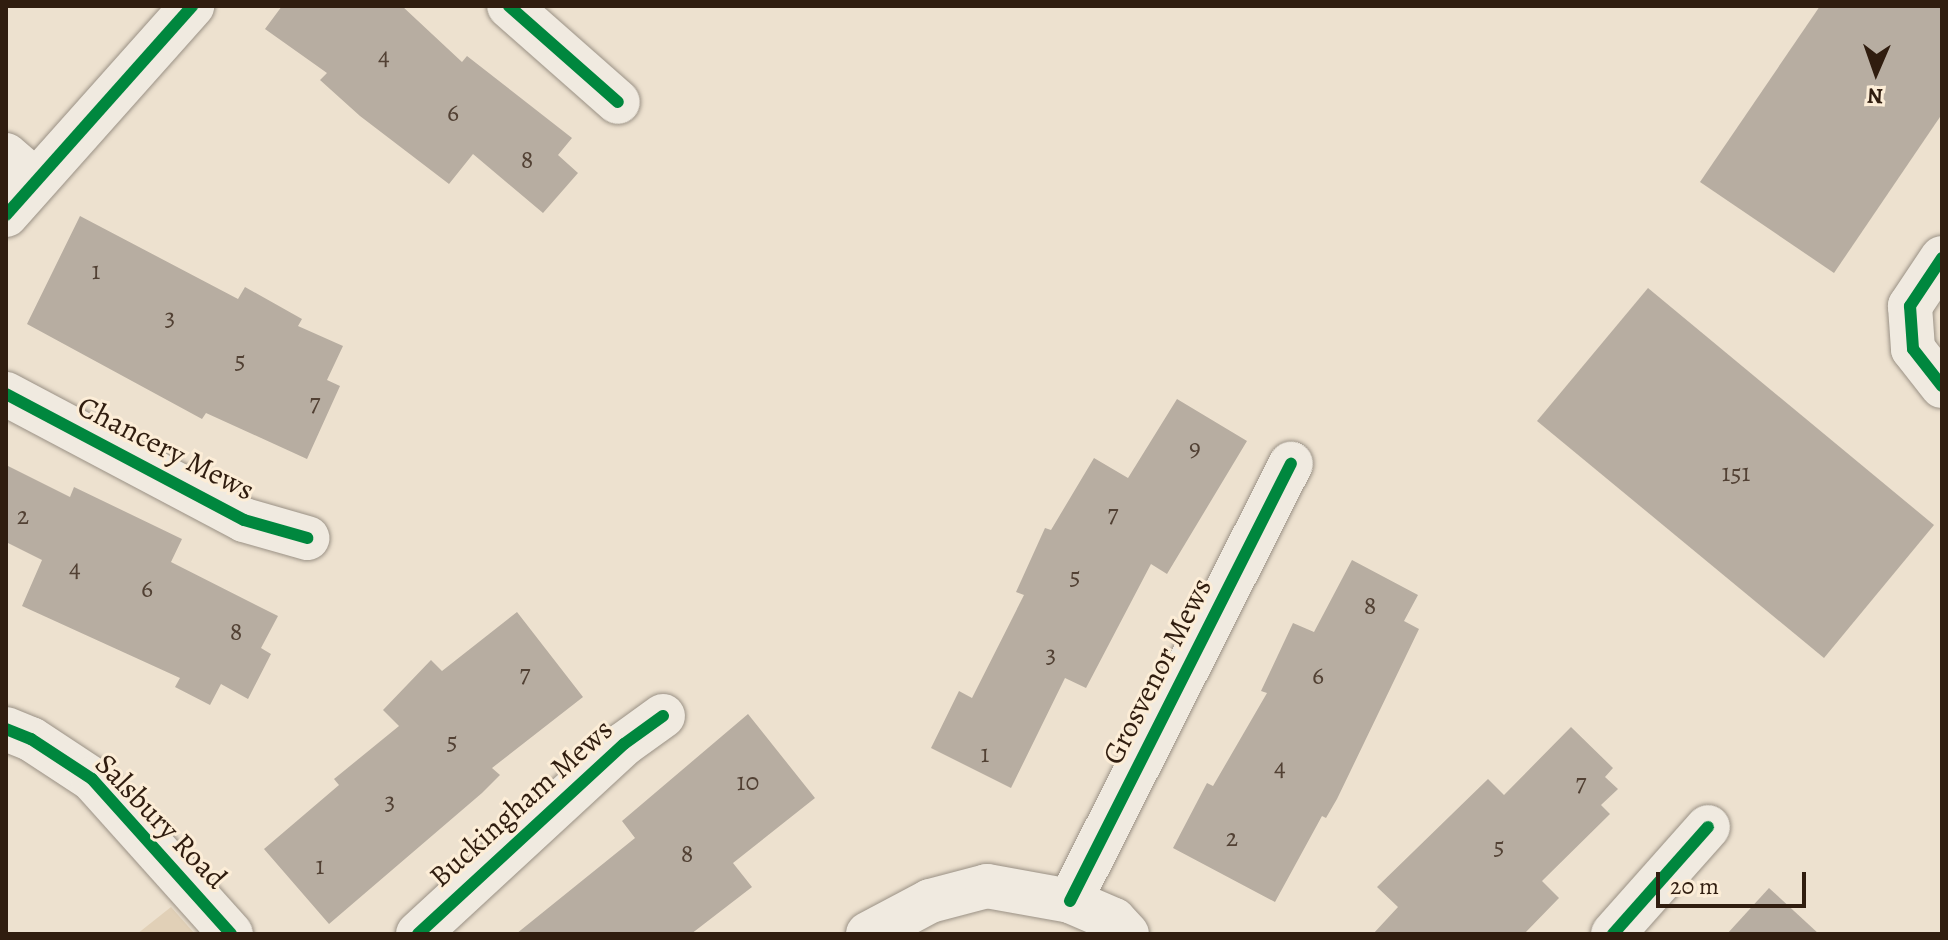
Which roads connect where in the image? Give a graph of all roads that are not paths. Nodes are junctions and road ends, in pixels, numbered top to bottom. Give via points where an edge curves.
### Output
1 (192, 6) edge
2 (509, 6) edge
3 (618, 102) dead end
4 (20, 167) edge
5 (6, 215) edge
6 (1942, 258) edge
7 (1942, 386) edge
8 (6, 394) edge
9 (1291, 464) dead end
10 (307, 538) dead end
11 (663, 716) dead end
12 (6, 729) edge
13 (1708, 827) dead end
14 (1070, 901) junction
15 (231, 934) edge
16 (418, 934) edge
17 (868, 934) edge
18 (1127, 934) edge
19 (1613, 934) edge

1 - 4 street
2 - 3 street
4 - 5 street
6 - 7 street via 1910,306 1913,349
8 - 10 street, Chancery Mews via 244,520
9 - 14 street, Grosvenor Mews
11 - 16 street, Buckingham Mews via 555,805
12 - 15 street, Salsbury Road via 92,779
13 - 19 street
14 - 17 street via 987,886 930,901
14 - 18 street via 1114,920

